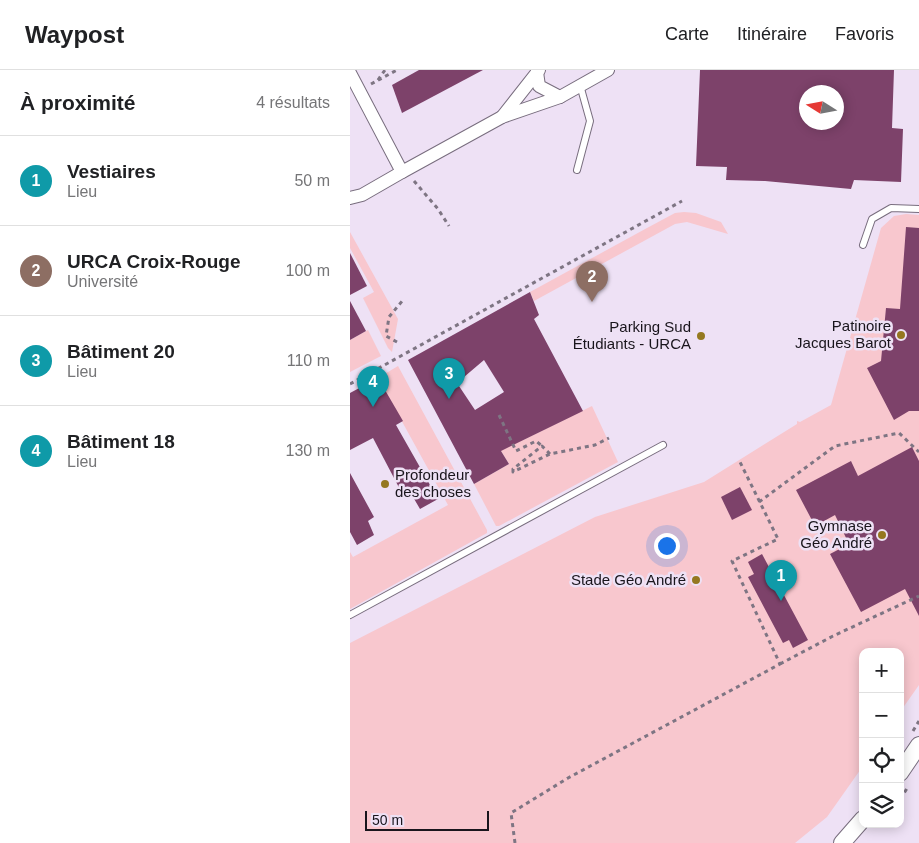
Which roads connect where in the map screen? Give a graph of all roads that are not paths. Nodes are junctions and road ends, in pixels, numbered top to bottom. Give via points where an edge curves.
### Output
1 (608, 70) edge
2 (538, 71) edge
3 (350, 73) edge
4 (580, 86) junction
5 (560, 97) junction
6 (502, 117) junction
7 (577, 170) dead end
8 (402, 172) junction
9 (350, 198) edge
10 (919, 208) edge
11 (863, 245) dead end
12 (663, 446) dead end
13 (350, 616) edge
14 (919, 745) edge
15 (904, 767) edge
16 (859, 824) edge
17 (842, 843) edge

1 - 4 street
2 - 5 street via 539,86
2 - 6 street
3 - 8 street
4 - 5 street
4 - 7 lane via 590,121
5 - 6 street
6 - 8 street
8 - 9 street via 362,195
10 - 11 lane via 891,208 872,219
12 - 13 lane
14 - 15 street
16 - 17 street

